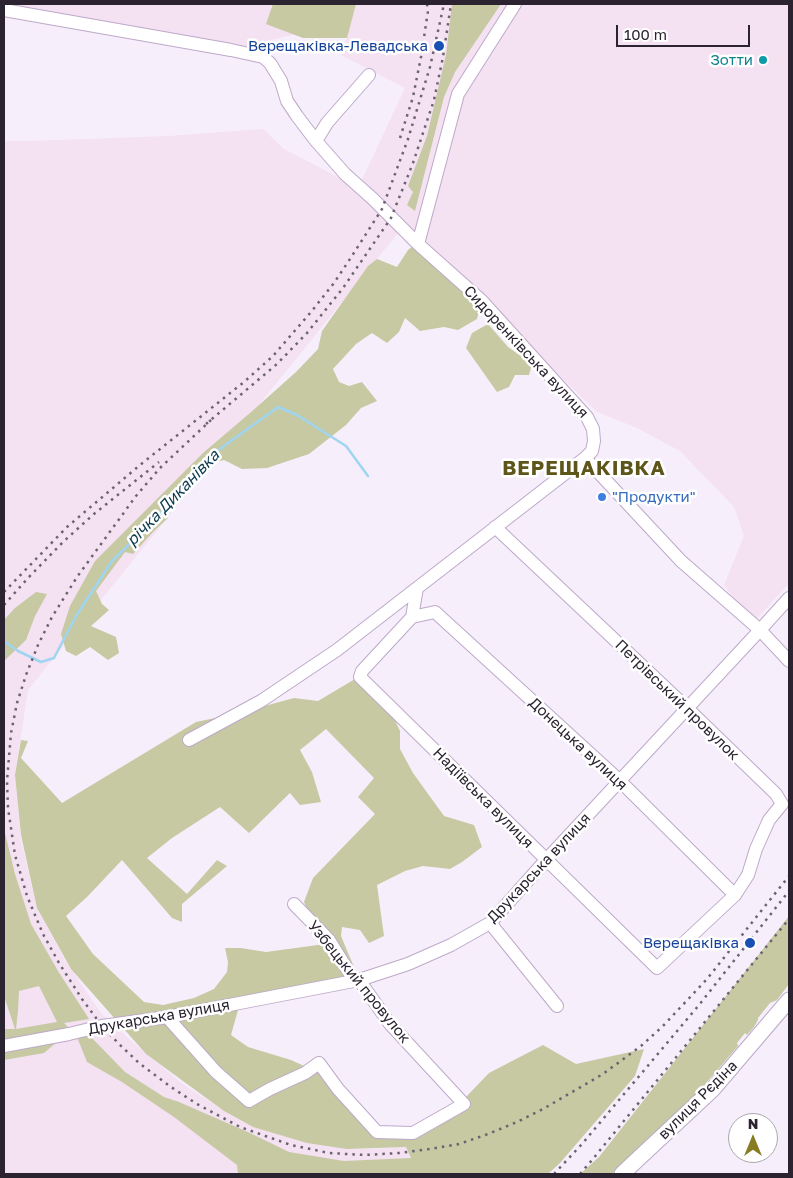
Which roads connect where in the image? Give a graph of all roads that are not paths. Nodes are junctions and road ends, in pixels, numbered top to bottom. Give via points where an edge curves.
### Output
1 (515, 4) edge
2 (4, 10) edge
3 (369, 75) dead end
4 (316, 141) junction
5 (418, 244) junction
6 (585, 458) junction
7 (495, 527) junction
8 (417, 588) junction
9 (789, 598) edge
10 (412, 617) junction
11 (760, 630) junction
12 (789, 661) edge
13 (687, 708) junction
14 (189, 740) dead end
15 (620, 781) junction
16 (546, 860) junction
17 (735, 895) junction
18 (294, 904) dead end
19 (490, 923) junction
20 (359, 980) junction
21 (789, 1000) edge
22 (556, 1006) dead end
23 (167, 1017) junction
24 (4, 1046) edge
25 (622, 1174) edge

1 - 5 street via 458,94
2 - 4 street, Сидоренківська вулиця via 262,57 270,63 281,81 287,101
3 - 4 street via 327,123
4 - 5 street, Сидоренківська вулиця via 345,174
5 - 6 street, Сидоренківська вулиця via 482,301 587,417 593,429 594,442 592,451
6 - 7 street
6 - 11 street via 681,560
7 - 8 street
7 - 13 street, Петрівський провулок
8 - 10 street
8 - 14 street via 337,650 261,701
9 - 11 street, Друкарська вулиця
10 - 15 street, Донецька вулиця via 435,612
10 - 16 street, Надіївська вулиця via 362,670 360,678
11 - 12 street
11 - 13 street, Друкарська вулиця
13 - 15 street, Друкарська вулиця
13 - 17 street, Петрівський провулок via 776,794 782,804 769,820 748,876
15 - 16 street, Друкарська вулиця
15 - 17 street, Донецька вулиця
16 - 17 street, Надіївська вулиця via 657,968
16 - 19 street, Друкарська вулиця
18 - 20 street, Узбецький провулок via 329,940 352,977
19 - 20 street, Друкарська вулиця via 416,960
19 - 22 street
20 - 23 street, Друкарська вулиця
20 - 23 street, Узбецький провулок via 390,1024 464,1104 413,1133 377,1132 318,1063 249,1101 216,1072
21 - 25 main road, вулиця Рєдіна via 713,1089
23 - 24 street, Друкарська вулиця via 102,1026

